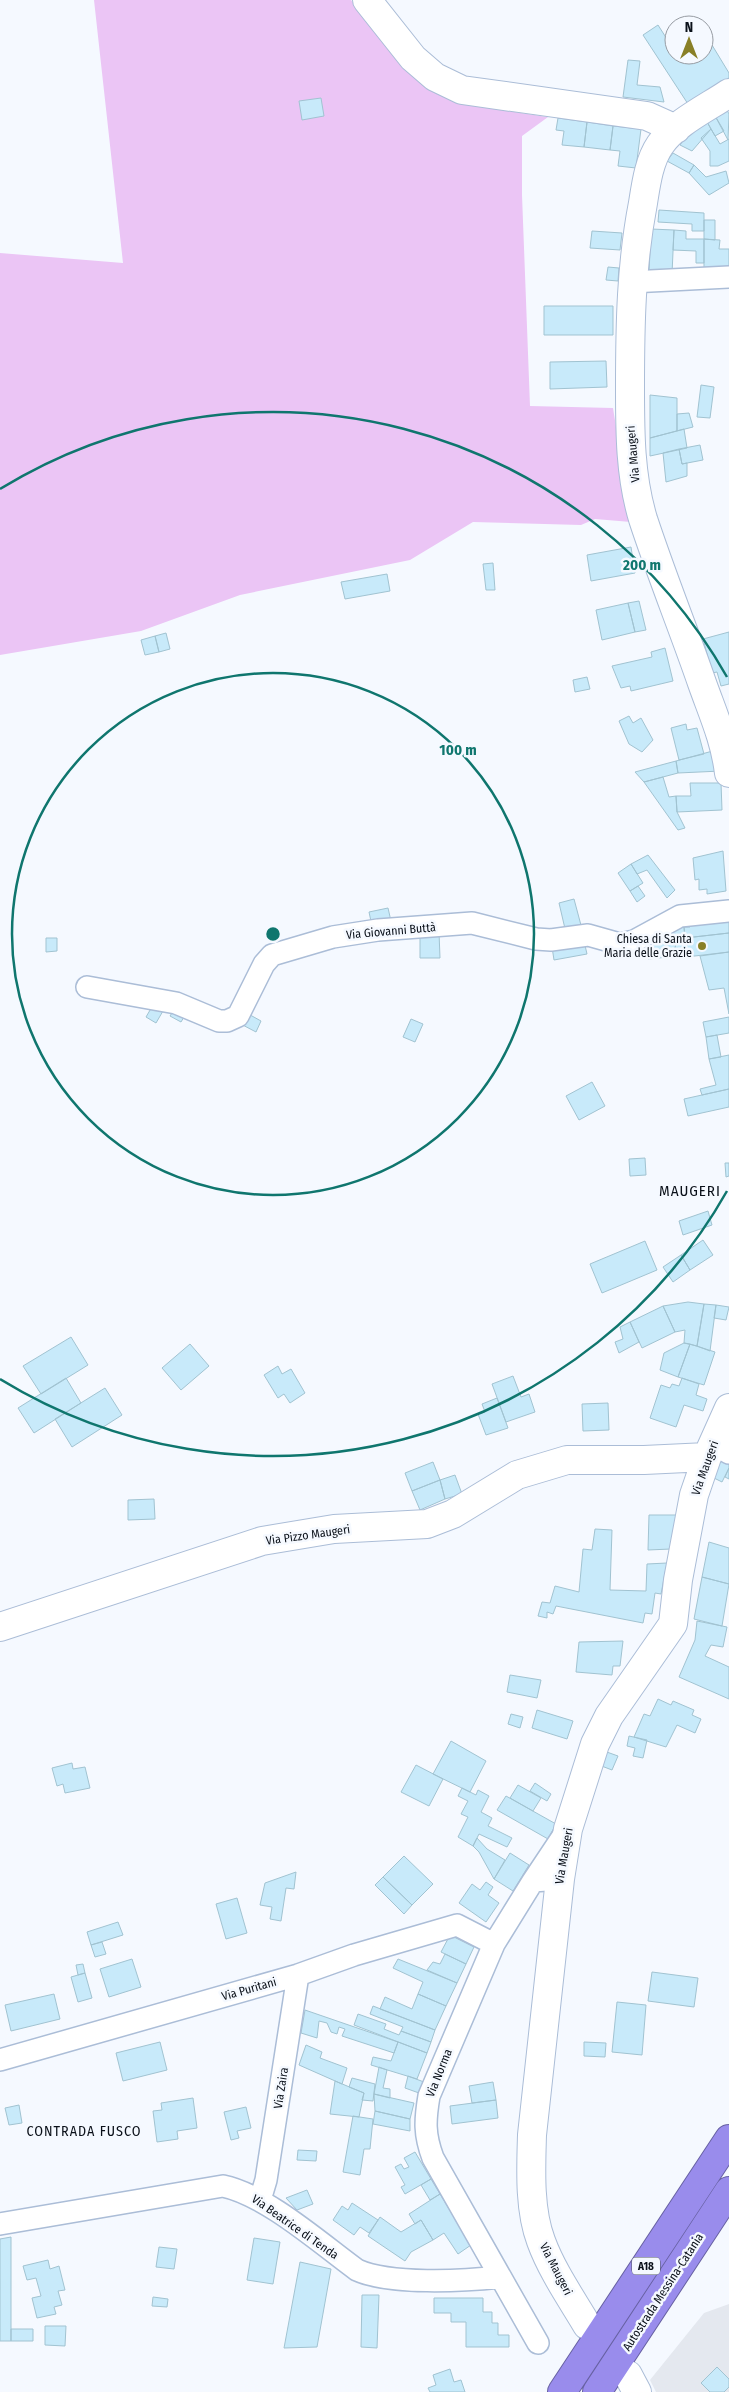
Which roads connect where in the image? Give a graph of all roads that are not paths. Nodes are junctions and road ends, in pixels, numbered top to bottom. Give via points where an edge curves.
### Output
1 (367, 0) edge
2 (729, 93) edge
3 (676, 129) junction
4 (729, 277) edge
5 (632, 282) junction
6 (729, 773) edge
7 (729, 910) edge
8 (87, 987) dead end
9 (729, 1408) edge
10 (716, 1451) edge
11 (644, 1460) junction
12 (694, 1495) junction
13 (0, 1628) edge
14 (546, 1880) junction
15 (494, 1944) junction
16 (298, 1975) junction
17 (0, 2060) edge
18 (729, 2139) edge
19 (729, 2191) edge
20 (260, 2200) junction
21 (0, 2224) edge
22 (500, 2277) junction
23 (588, 2325) dead end
24 (538, 2343) dead end
25 (562, 2392) edge
26 (597, 2392) edge

1 - 3 street via 413,58 435,77 462,90 647,116
2 - 3 street, Via Maugeri
3 - 5 street, Via Maugeri via 660,145 648,177
4 - 5 street
5 - 6 street, Via Maugeri via 630,439 633,475 643,518 721,732
7 - 8 street, Via Giovanni Buttà via 680,916 634,941 620,944 588,935 536,939 472,923 333,937 272,955 264,964 238,1016 227,1021 218,1021 176,1003
9 - 10 street, Via Maugeri
10 - 11 street, Via Pizzo Maugeri
10 - 12 street, Via Maugeri
11 - 12 street via 676,1474
11 - 13 street, Via Pizzo Maugeri via 567,1460 540,1467 517,1475 460,1510 427,1524 334,1529 262,1541
12 - 14 street, Via Maugeri via 673,1624 609,1716 595,1744 568,1829
14 - 15 street, Via Norma
14 - 23 street, Via Maugeri via 531,2174 541,2240 564,2288
15 - 16 street, Via Puritani via 457,1925
15 - 22 street, Via Norma via 429,2096 425,2118 426,2139 433,2158
16 - 17 street, Via Puritani
16 - 20 street, Via Zaira via 266,2180
18 - 25 highway, A18
19 - 26 highway, Autostrada Messina-Catania / A18
20 - 21 street, Via Beatrice di Tenda via 223,2186
20 - 22 street, Via Beatrice di Tenda via 357,2270 371,2276 393,2280
22 - 24 street, Via Norma

